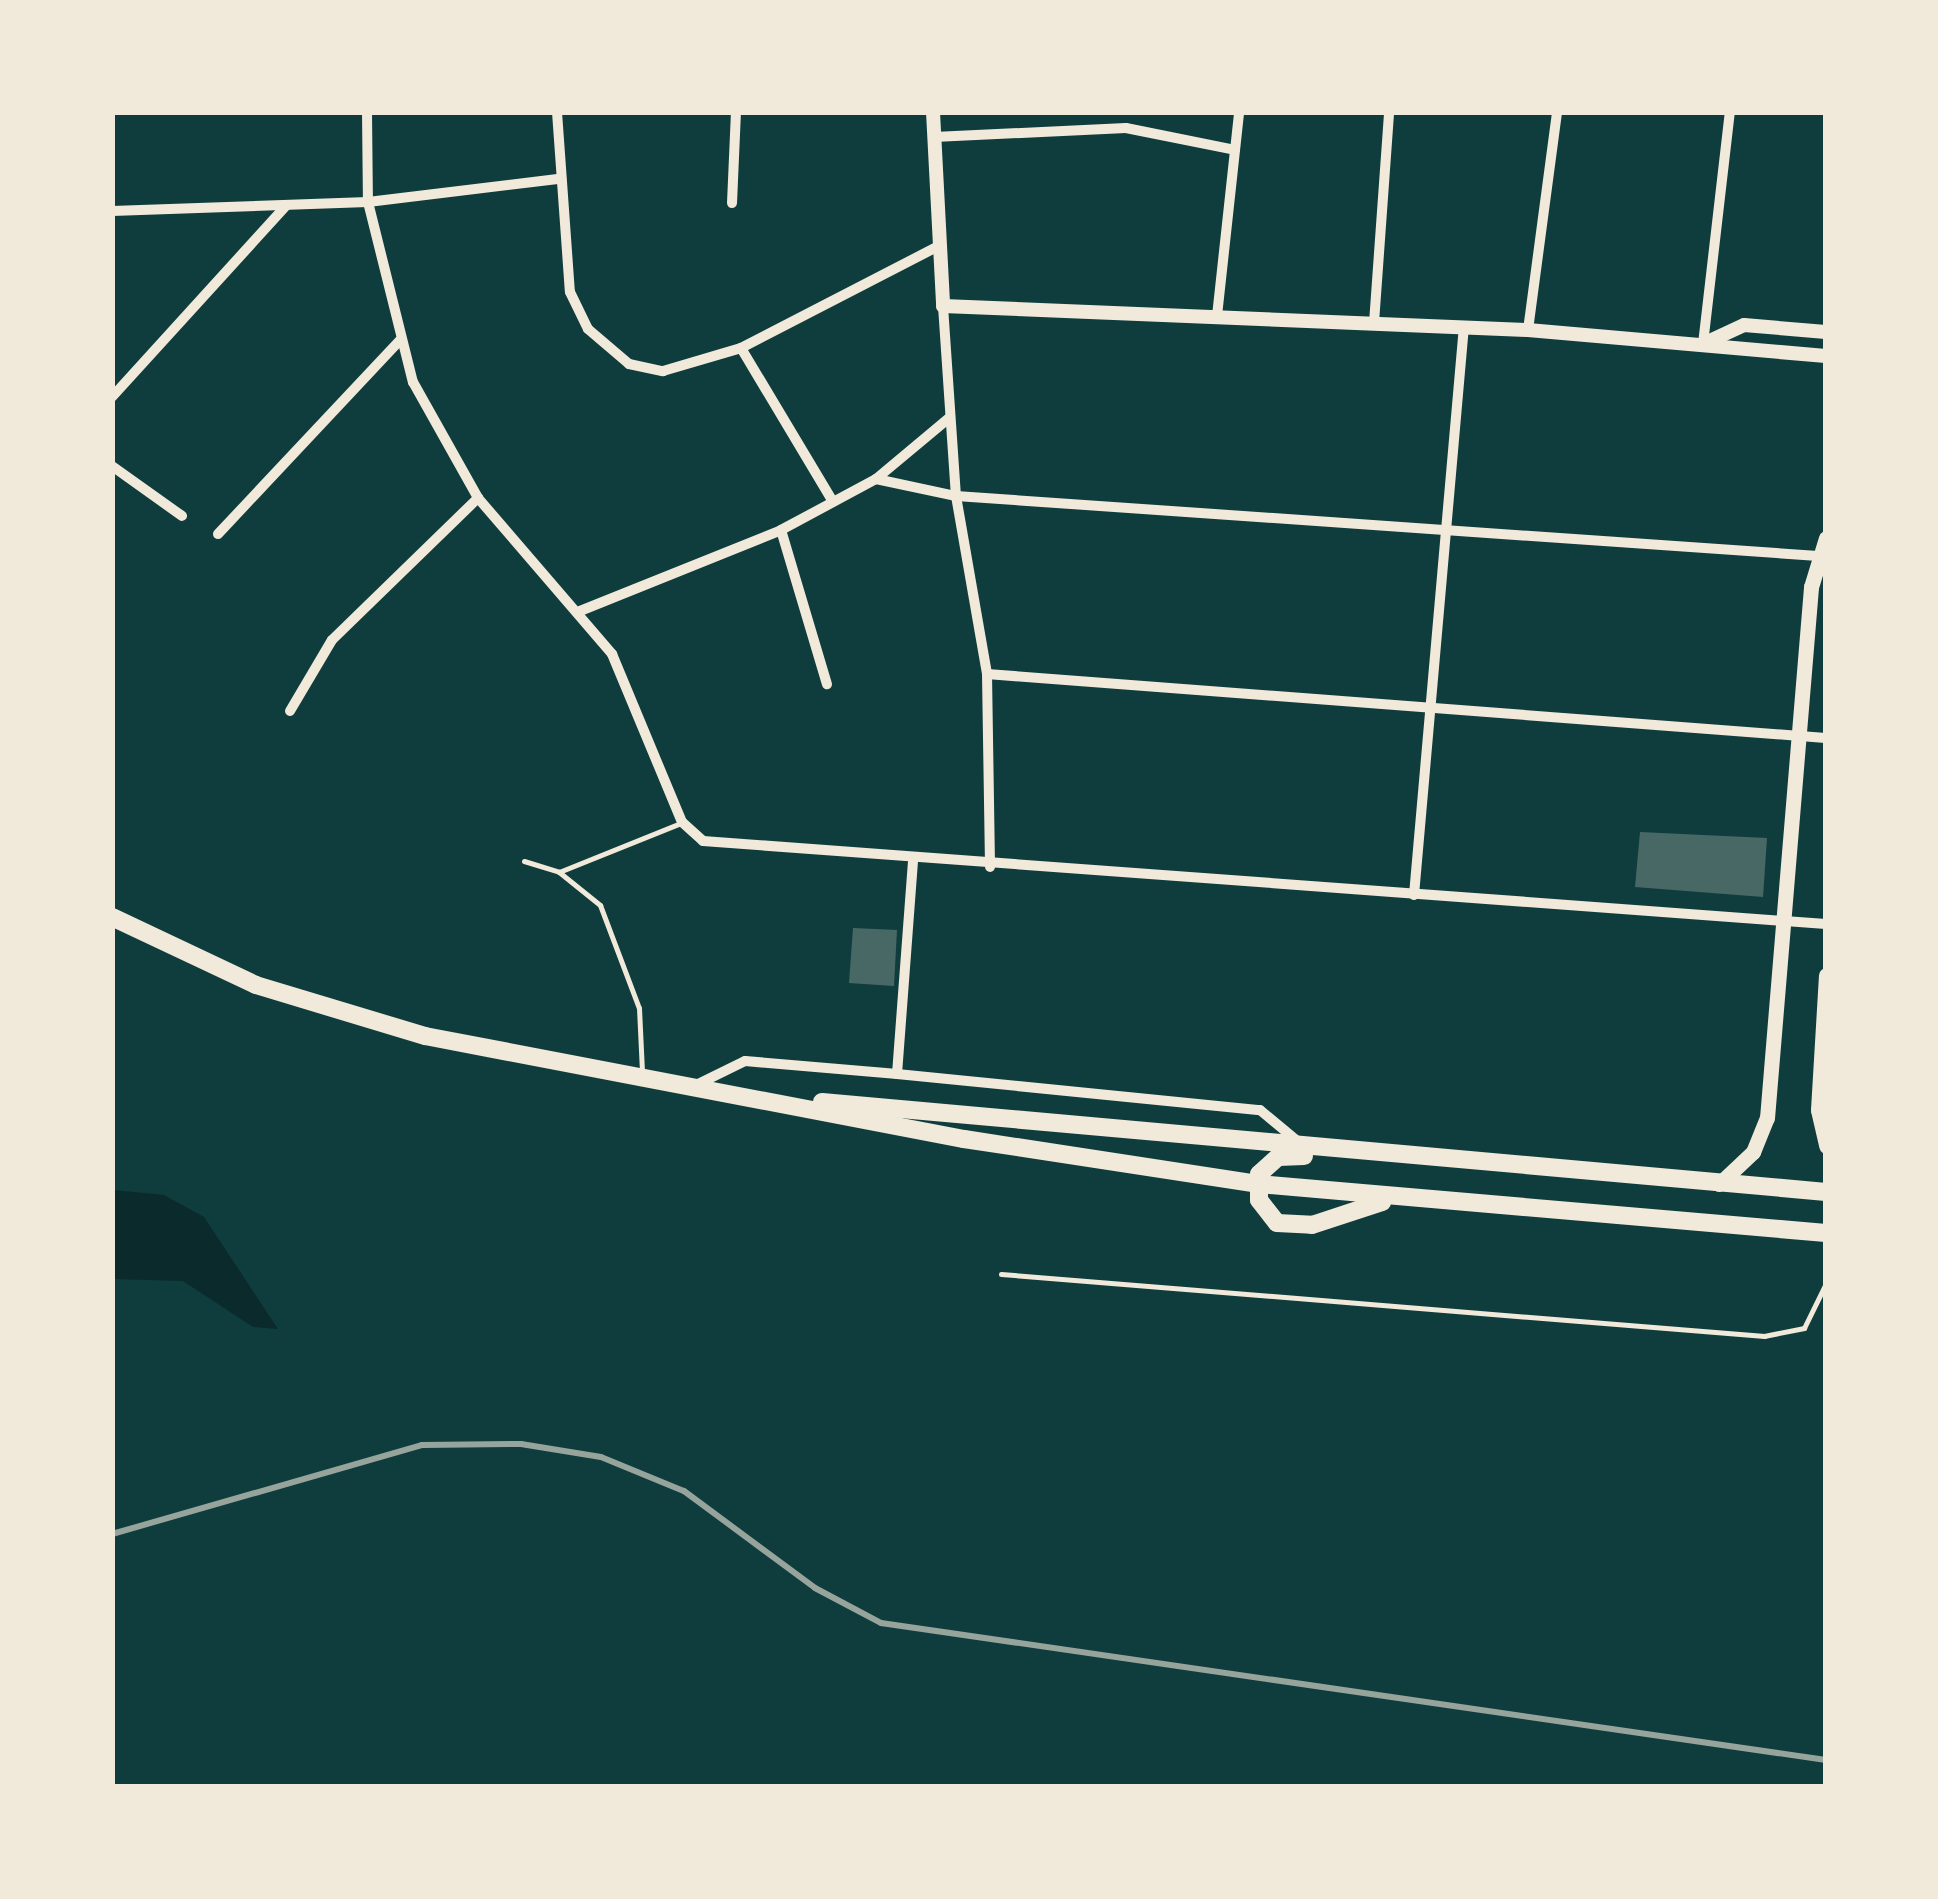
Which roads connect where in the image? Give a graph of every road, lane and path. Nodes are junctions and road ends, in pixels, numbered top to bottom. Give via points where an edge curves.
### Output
1 (366, 112) edge
2 (557, 112) edge
3 (736, 112) edge
4 (933, 112) edge
5 (1239, 112) edge
6 (1389, 112) edge
7 (1557, 112) edge
8 (1730, 112) edge
9 (934, 137) junction
10 (1235, 150) junction
11 (558, 178) junction
12 (368, 202) junction
13 (732, 202) dead end
14 (286, 206) junction
15 (112, 210) edge
16 (939, 246) junction
17 (943, 306) junction
18 (1217, 316) junction
19 (1374, 323) junction
20 (1464, 326) junction
21 (1528, 330) junction
22 (1826, 332) edge
23 (400, 340) junction
24 (1702, 344) junction
25 (741, 348) junction
26 (1826, 356) edge
27 (112, 397) edge
28 (948, 418) junction
29 (112, 466) edge
30 (876, 479) junction
31 (956, 496) junction
32 (478, 498) junction
33 (833, 502) junction
34 (182, 516) dead end
35 (780, 530) junction
36 (1447, 531) junction
37 (218, 534) dead end
38 (1826, 538) edge
39 (1818, 556) junction
40 (580, 611) junction
41 (987, 674) junction
42 (827, 684) dead end
43 (1430, 710) junction
44 (290, 712) dead end
45 (1799, 736) junction
46 (1826, 738) edge
47 (682, 822) junction
48 (524, 861) dead end
49 (913, 862) junction
50 (990, 867) junction
51 (559, 872) junction
52 (1414, 895) junction
53 (112, 917) edge
54 (1785, 920) junction
55 (1826, 924) edge
56 (1826, 975) edge
57 (897, 1074) junction
58 (643, 1079) junction
59 (691, 1088) junction
60 (717, 1092) junction
61 (1303, 1145) junction
62 (1826, 1146) edge
63 (1449, 1159) junction
64 (1258, 1184) junction
65 (1720, 1184) junction
66 (1826, 1192) edge
67 (1410, 1198) junction
68 (1826, 1234) edge
69 (1001, 1274) dead end
70 (1826, 1284) edge

1 - 12 street
2 - 11 street
3 - 13 street
4 - 9 street
5 - 10 street
6 - 19 street
7 - 21 street
8 - 24 street
9 - 10 street via 1126,128
9 - 16 street
10 - 18 street
11 - 12 street
11 - 25 street via 570,292 606,350 663,370
12 - 14 street
12 - 23 street
14 - 15 street
14 - 27 street
16 - 17 street
16 - 25 street
17 - 18 street
17 - 28 street
18 - 19 street
19 - 20 street
20 - 21 street
20 - 36 street
21 - 24 street
22 - 24 street via 1744,325
23 - 32 street via 443,443
23 - 37 street
24 - 26 street
25 - 33 street
28 - 30 street
28 - 31 street
29 - 34 street
30 - 31 street
30 - 33 street
31 - 36 street
31 - 41 street
32 - 40 street
32 - 44 street via 332,640
33 - 35 street
35 - 40 street
35 - 42 street
36 - 39 street
36 - 43 street
38 - 39 main road
39 - 45 main road
40 - 47 street via 626,679
41 - 43 street
41 - 50 street
43 - 45 street
43 - 52 street
45 - 46 street
45 - 54 main road
47 - 49 street via 715,845
47 - 51 lane
48 - 51 lane
49 - 50 street
49 - 57 street
50 - 52 street
51 - 58 lane via 600,905 622,948 639,1008
52 - 54 street
53 - 58 highway via 317,1006
54 - 55 street
54 - 65 main road via 1768,1118 1754,1152
56 - 62 main road via 1818,1117
57 - 59 street via 745,1061
57 - 61 street via 1260,1110
58 - 59 highway
59 - 60 highway
60 - 61 highway
60 - 64 highway
61 - 63 highway
63 - 64 highway via 1289,1154 1263,1168
63 - 65 highway
64 - 67 highway
64 - 67 highway via 1269,1218 1289,1227
65 - 66 highway
67 - 68 highway
69 - 70 lane via 1764,1336 1804,1328

